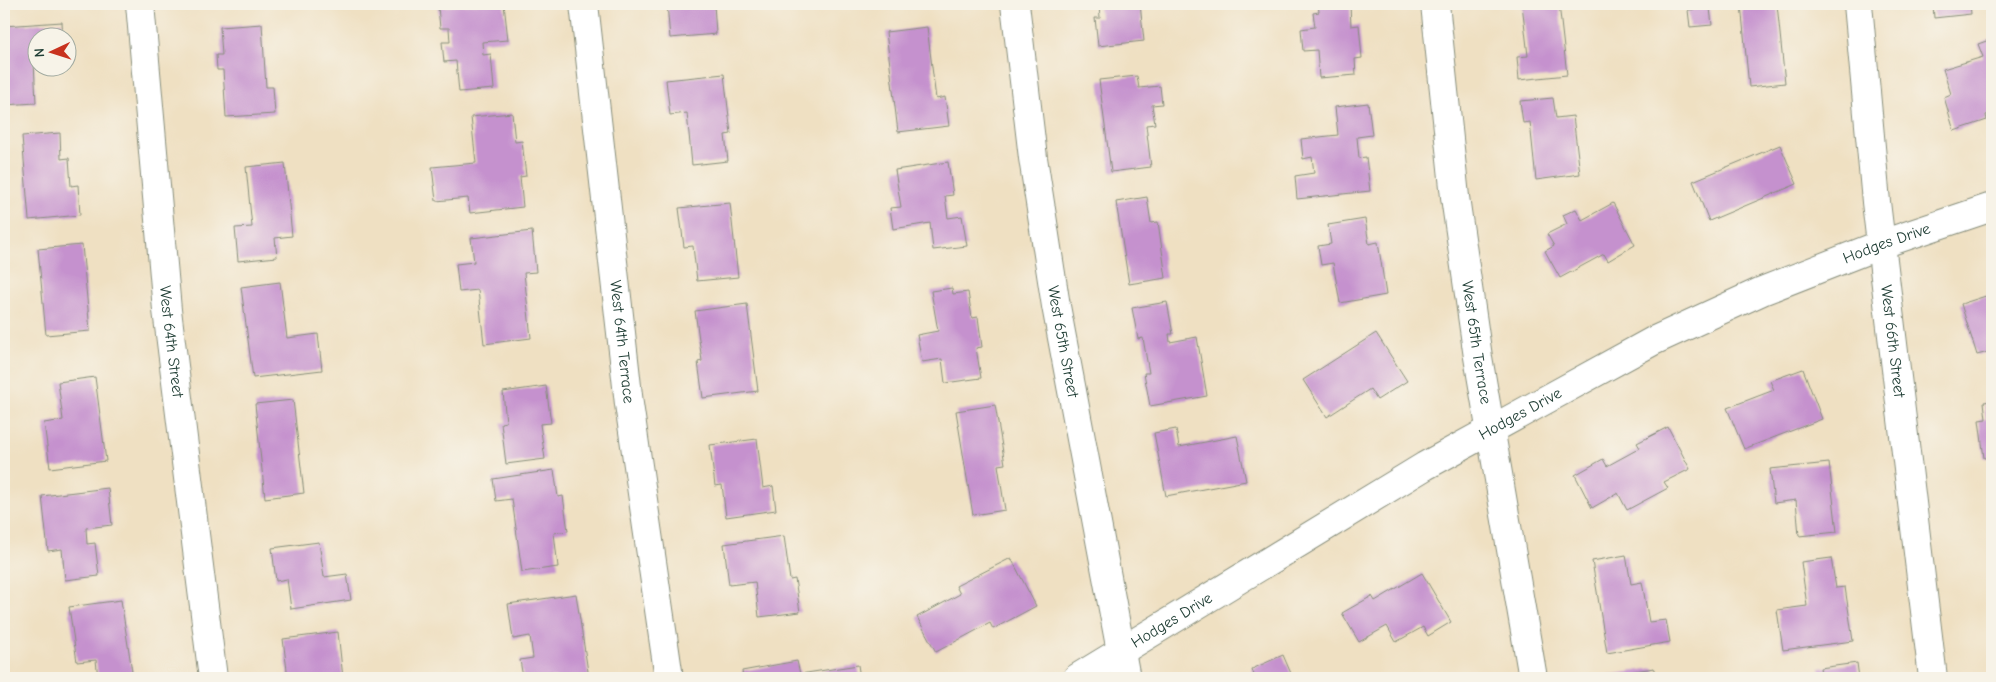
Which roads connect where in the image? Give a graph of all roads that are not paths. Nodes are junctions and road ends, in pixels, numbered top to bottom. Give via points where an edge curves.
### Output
1 (140, 4) edge
2 (584, 4) edge
3 (1015, 4) edge
4 (1435, 4) edge
5 (1858, 4) edge
6 (1992, 207) edge
7 (1882, 244) junction
8 (1490, 430) junction
9 (1122, 652) junction
10 (213, 678) edge
11 (669, 678) edge
12 (1077, 678) edge
13 (1126, 678) edge
14 (1533, 678) edge
15 (1933, 678) edge

1 - 10 street, West 64th Street via 167,310
2 - 11 street, West 64th Terrace via 629,404
3 - 9 street, West 65th Street via 1033,158 1055,296
4 - 8 street, West 65th Terrace via 1455,197
5 - 7 street, West 66th Street
6 - 7 street, Hodges Drive
7 - 8 street, Hodges Drive via 1762,291 1653,341
7 - 15 street, West 66th Street
8 - 9 street, Hodges Drive via 1425,466
8 - 14 street, West 65th Terrace
9 - 12 street, Hodges Drive
9 - 13 street, West 65th Street

